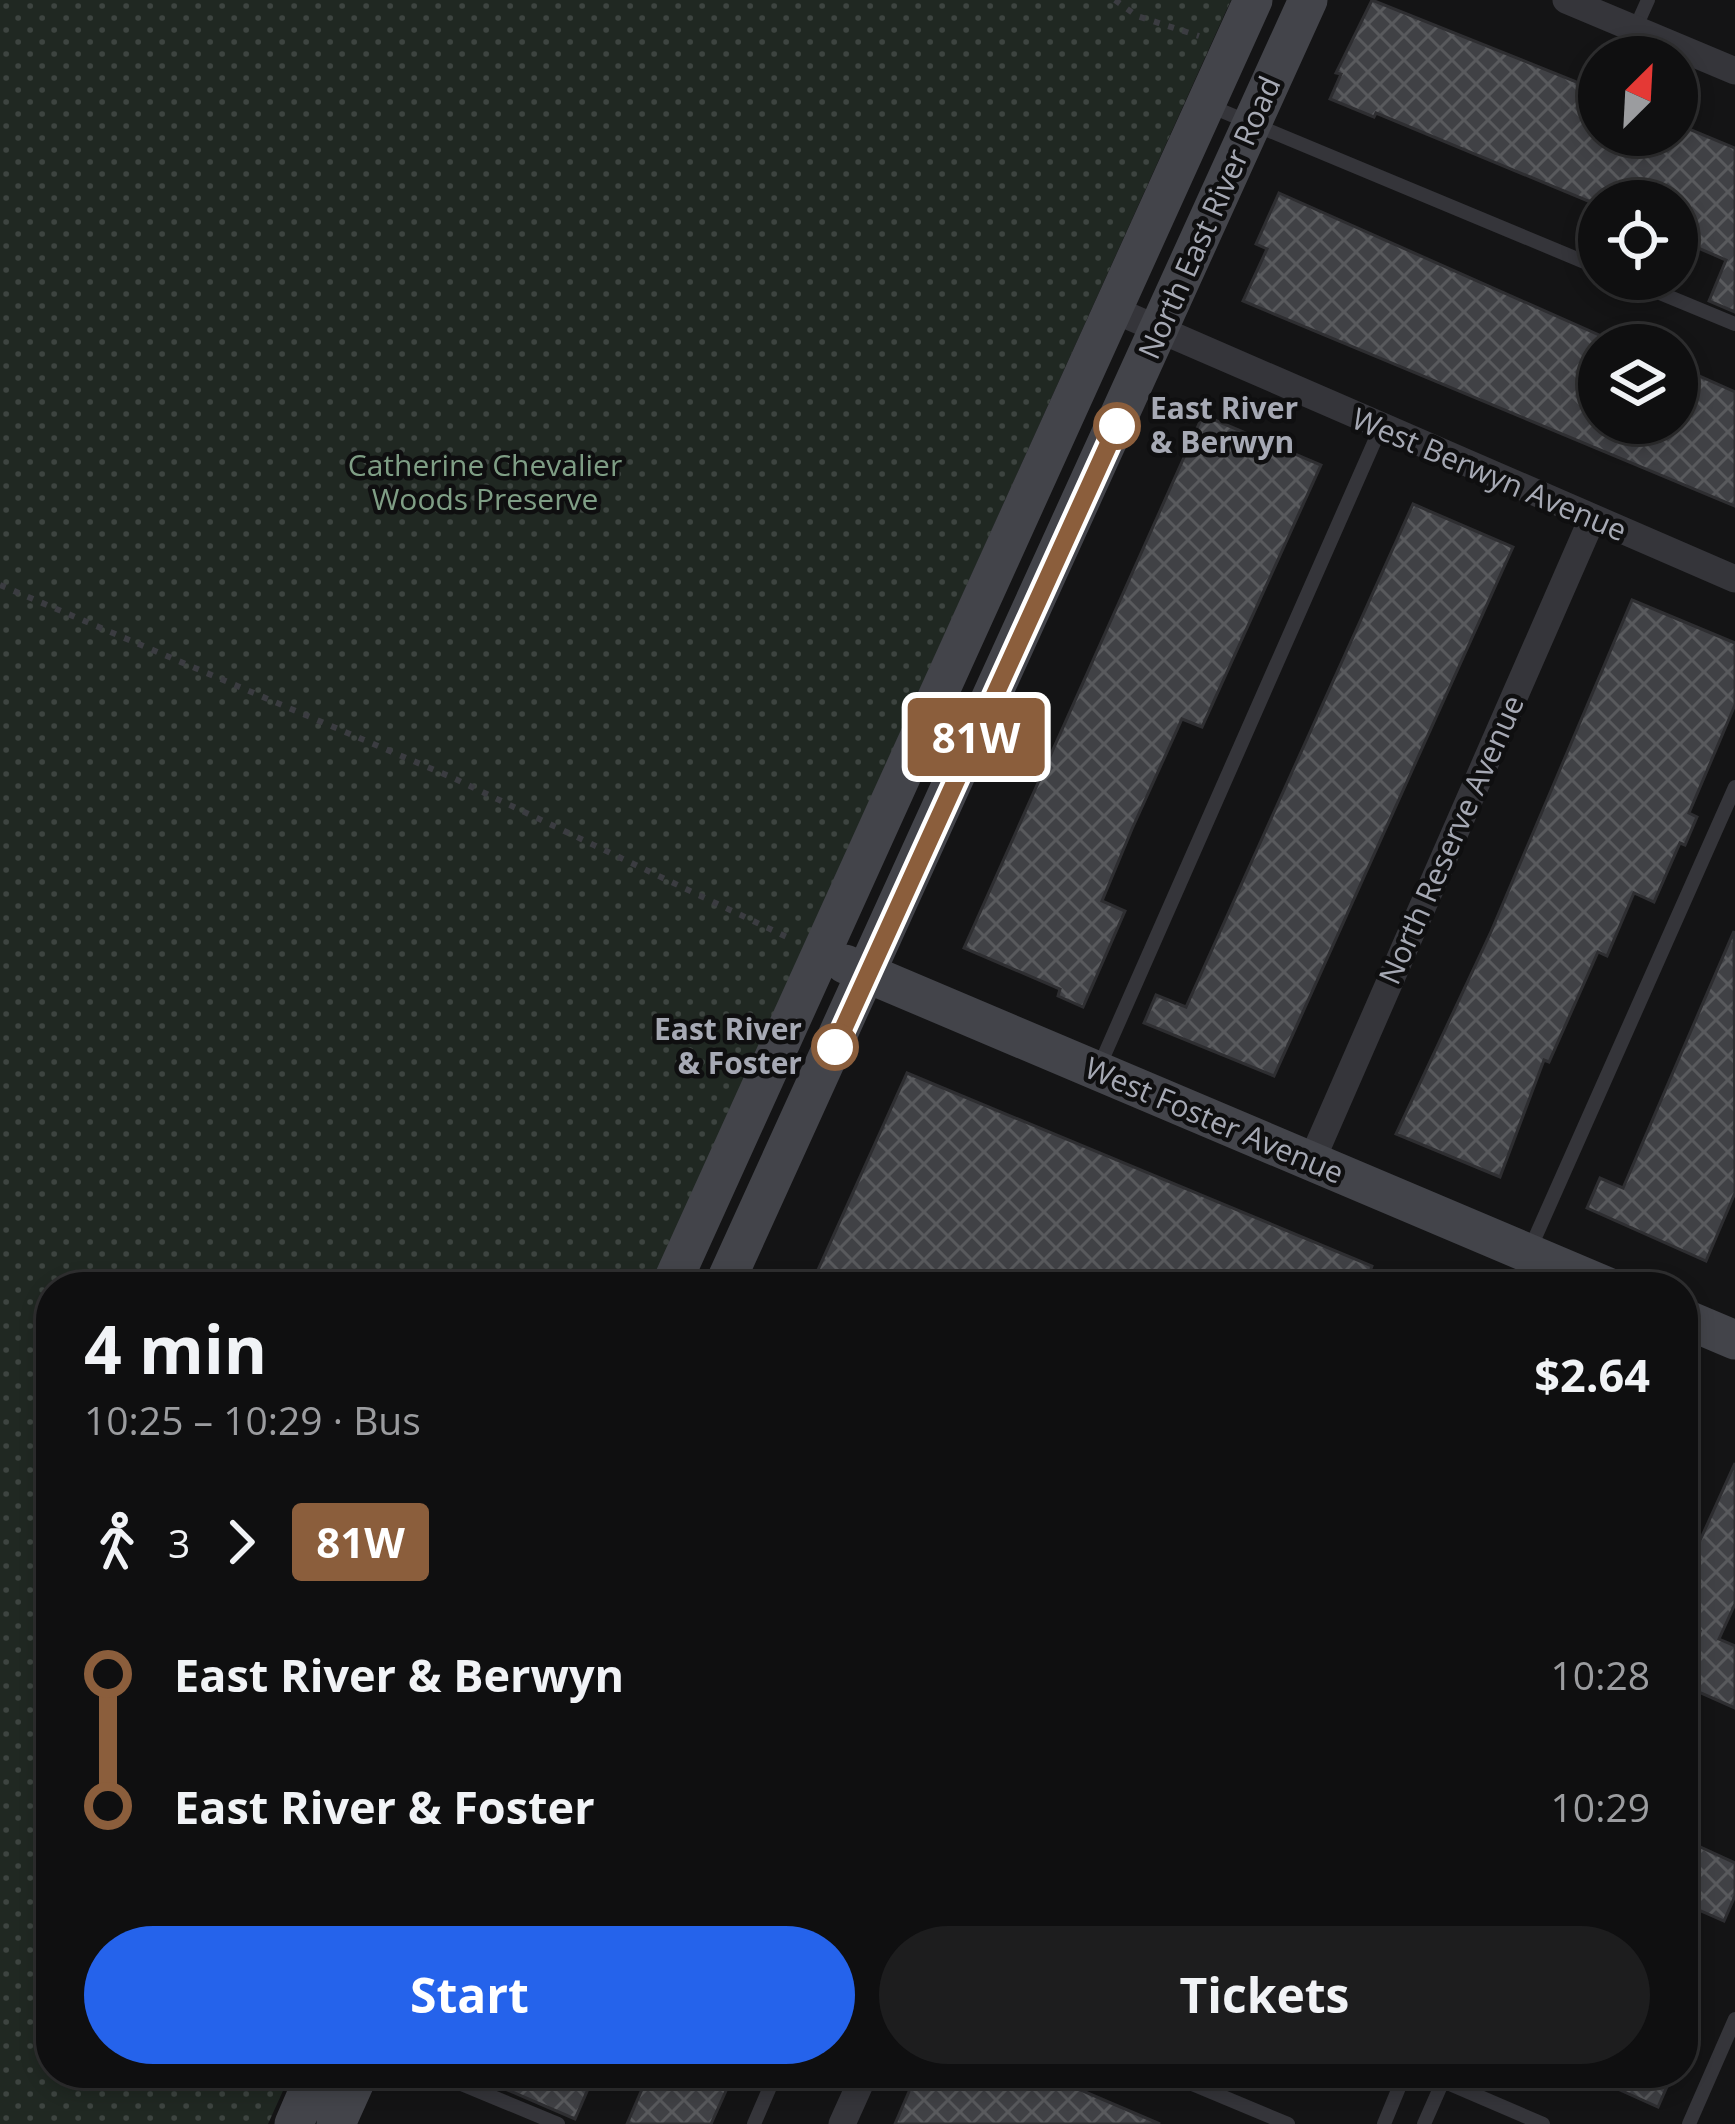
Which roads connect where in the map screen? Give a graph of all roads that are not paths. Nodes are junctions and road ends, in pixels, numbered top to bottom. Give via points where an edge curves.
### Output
1 (1253, 0) edge
2 (1308, 0) edge
3 (1566, 0) edge
4 (1648, 0) edge
5 (1636, 29) junction
6 (1735, 71) edge
7 (1205, 104) junction
8 (1252, 124) junction
9 (1578, 259) edge
10 (1676, 300) edge
11 (1112, 309) junction
12 (1735, 325) edge
13 (1160, 331) junction
14 (1380, 429) junction
15 (1592, 519) junction
16 (1735, 579) edge
17 (1735, 788) edge
18 (809, 948) junction
19 (868, 975) junction
20 (1097, 1072) junction
21 (1311, 1162) junction
22 (1528, 1254) junction
23 (676, 1272) edge
24 (730, 1272) edge
25 (1572, 1272) edge
26 (1698, 1324) edge
27 (1735, 1340) edge
28 (1735, 2019) edge
29 (481, 2088) edge
30 (770, 2088) edge
31 (858, 2088) edge
32 (1202, 2088) edge
33 (1399, 2088) edge
34 (1440, 2088) edge
35 (1461, 2088) edge
36 (558, 2124) edge
37 (754, 2124) edge
38 (842, 2124) edge
39 (1288, 2124) edge
40 (1384, 2124) edge
41 (1424, 2124) edge
42 (1543, 2124) edge
43 (1689, 2124) edge

1 - 7 main road, North East River Road
2 - 8 main road, North East River Road
3 - 5 street
4 - 5 lane
5 - 6 street
7 - 8 lane
7 - 11 main road, North East River Road
8 - 9 lane
8 - 13 main road, North East River Road
10 - 12 lane
11 - 13 street, West Berwyn Avenue
11 - 18 main road, North East River Road
13 - 14 street, West Berwyn Avenue
13 - 19 main road, North East River Road
14 - 15 street, West Berwyn Avenue
14 - 20 lane
15 - 16 street, West Berwyn Avenue
15 - 21 street, North Reserve Avenue
17 - 22 lane
18 - 19 main road, West Foster Avenue
18 - 23 main road, North East River Road
19 - 20 main road, West Foster Avenue
19 - 24 main road, North East River Road
20 - 21 main road, West Foster Avenue
21 - 22 main road, West Foster Avenue
22 - 25 main road, West Foster Avenue
26 - 27 main road
28 - 43 lane
29 - 36 lane
30 - 37 lane
31 - 38 street
32 - 39 lane
33 - 40 lane
34 - 41 lane
35 - 42 lane

